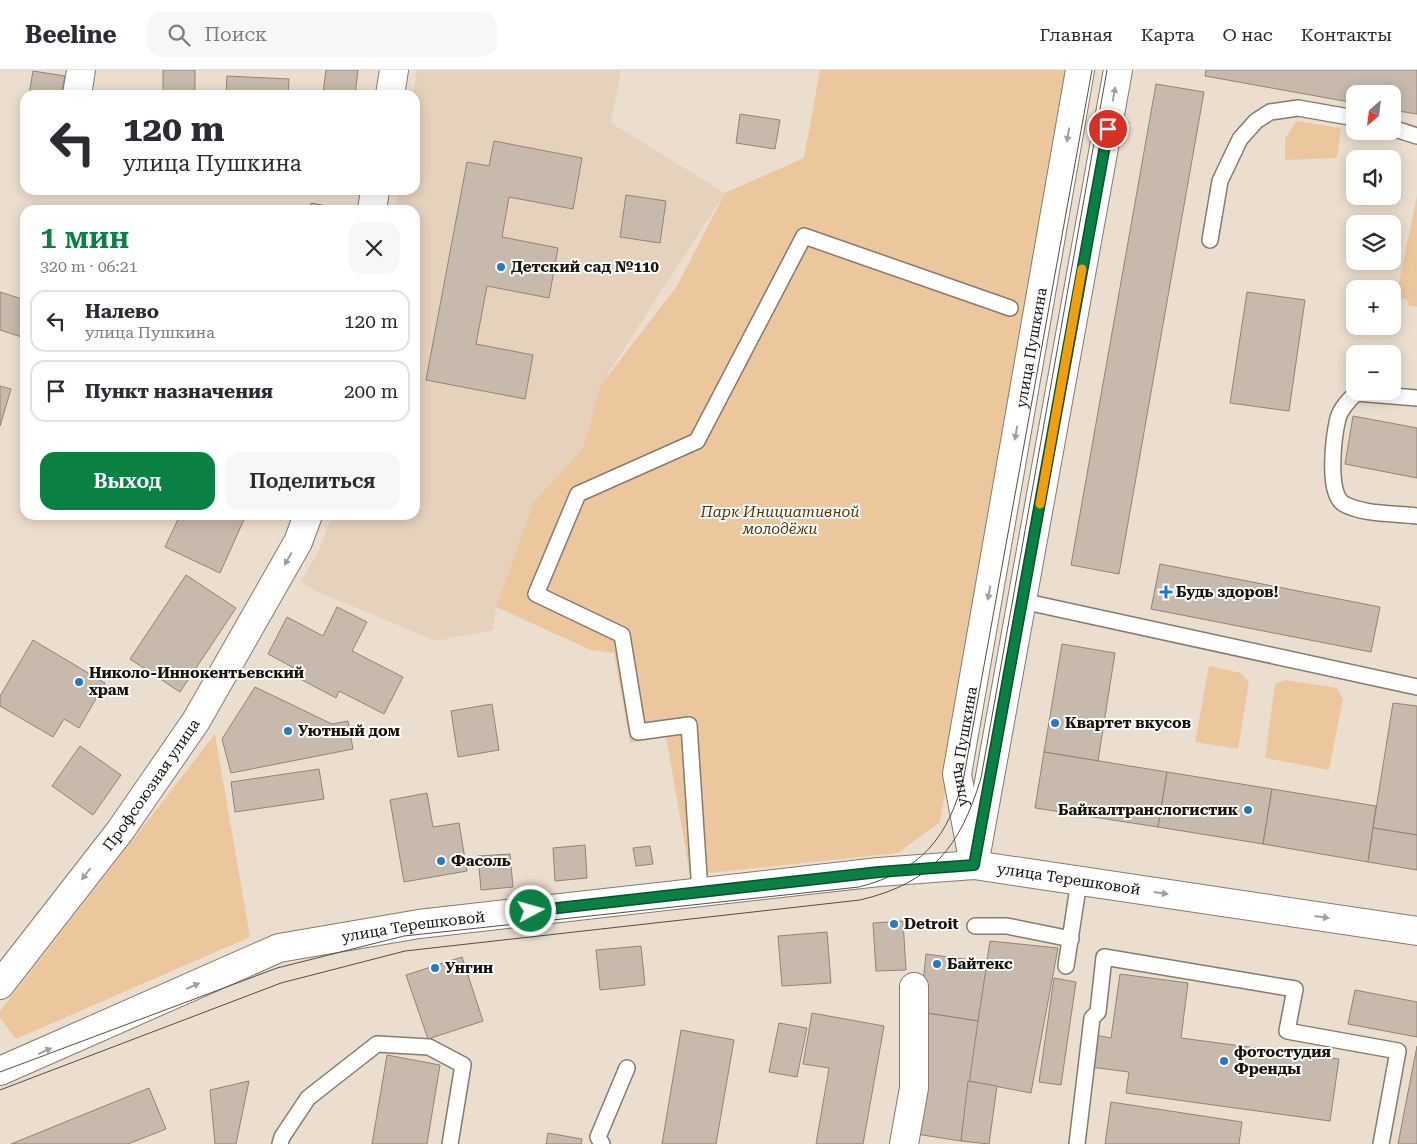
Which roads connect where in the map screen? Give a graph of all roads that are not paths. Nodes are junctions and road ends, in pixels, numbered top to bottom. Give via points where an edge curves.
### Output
1 (81, 70) edge
2 (394, 70) edge
3 (1080, 70) edge
4 (1118, 70) edge
5 (78, 90) edge
6 (391, 90) edge
7 (1346, 116) edge
8 (1401, 131) edge
9 (1417, 136) edge
10 (1210, 240) dead end
11 (1010, 308) dead end
12 (1417, 398) edge
13 (1417, 516) edge
14 (306, 520) edge
15 (1022, 601) junction
16 (1417, 687) edge
17 (974, 865) junction
18 (1080, 881) junction
19 (700, 892) junction
20 (975, 926) dead end
21 (1417, 931) edge
22 (1071, 939) junction
23 (1066, 966) dead end
24 (0, 985) edge
25 (914, 987) dead end
26 (627, 1068) dead end
27 (0, 1071) edge
28 (280, 1144) edge
29 (450, 1144) edge
30 (602, 1144) edge
31 (904, 1144) edge
32 (1077, 1144) edge
33 (1380, 1144) edge

1 - 5 street
2 - 6 street
3 -> 17 street, улица Пушкина via 957,774
15 -> 4 street, улица Пушкина
7 - 10 lane via 1298,108 1270,112 1256,122 1240,139 1220,181
8 - 9 lane
11 - 19 lane via 804,236 697,440 578,494 536,594 622,636 638,732 689,725
12 - 13 lane via 1356,393 1338,417 1332,471 1342,503 1358,509
14 -> 24 street, Профсоюзная улица via 298,542 196,721 120,830
15 - 16 lane
15 - 17 street, улица Пушкина
17 - 18 street, улица Терешковой
17 - 19 street, улица Терешковой
18 -> 21 street, улица Терешковой
18 - 22 lane
27 -> 19 street, улица Терешковой via 278,948 419,924
20 - 22 lane via 1007,926
22 - 23 lane
25 - 31 street via 914,1088
26 - 30 lane via 598,1138
28 - 29 lane via 308,1098 377,1044 429,1047 463,1065
32 - 33 lane via 1092,1018 1098,1012 1104,957 1295,989 1287,1031 1398,1052

